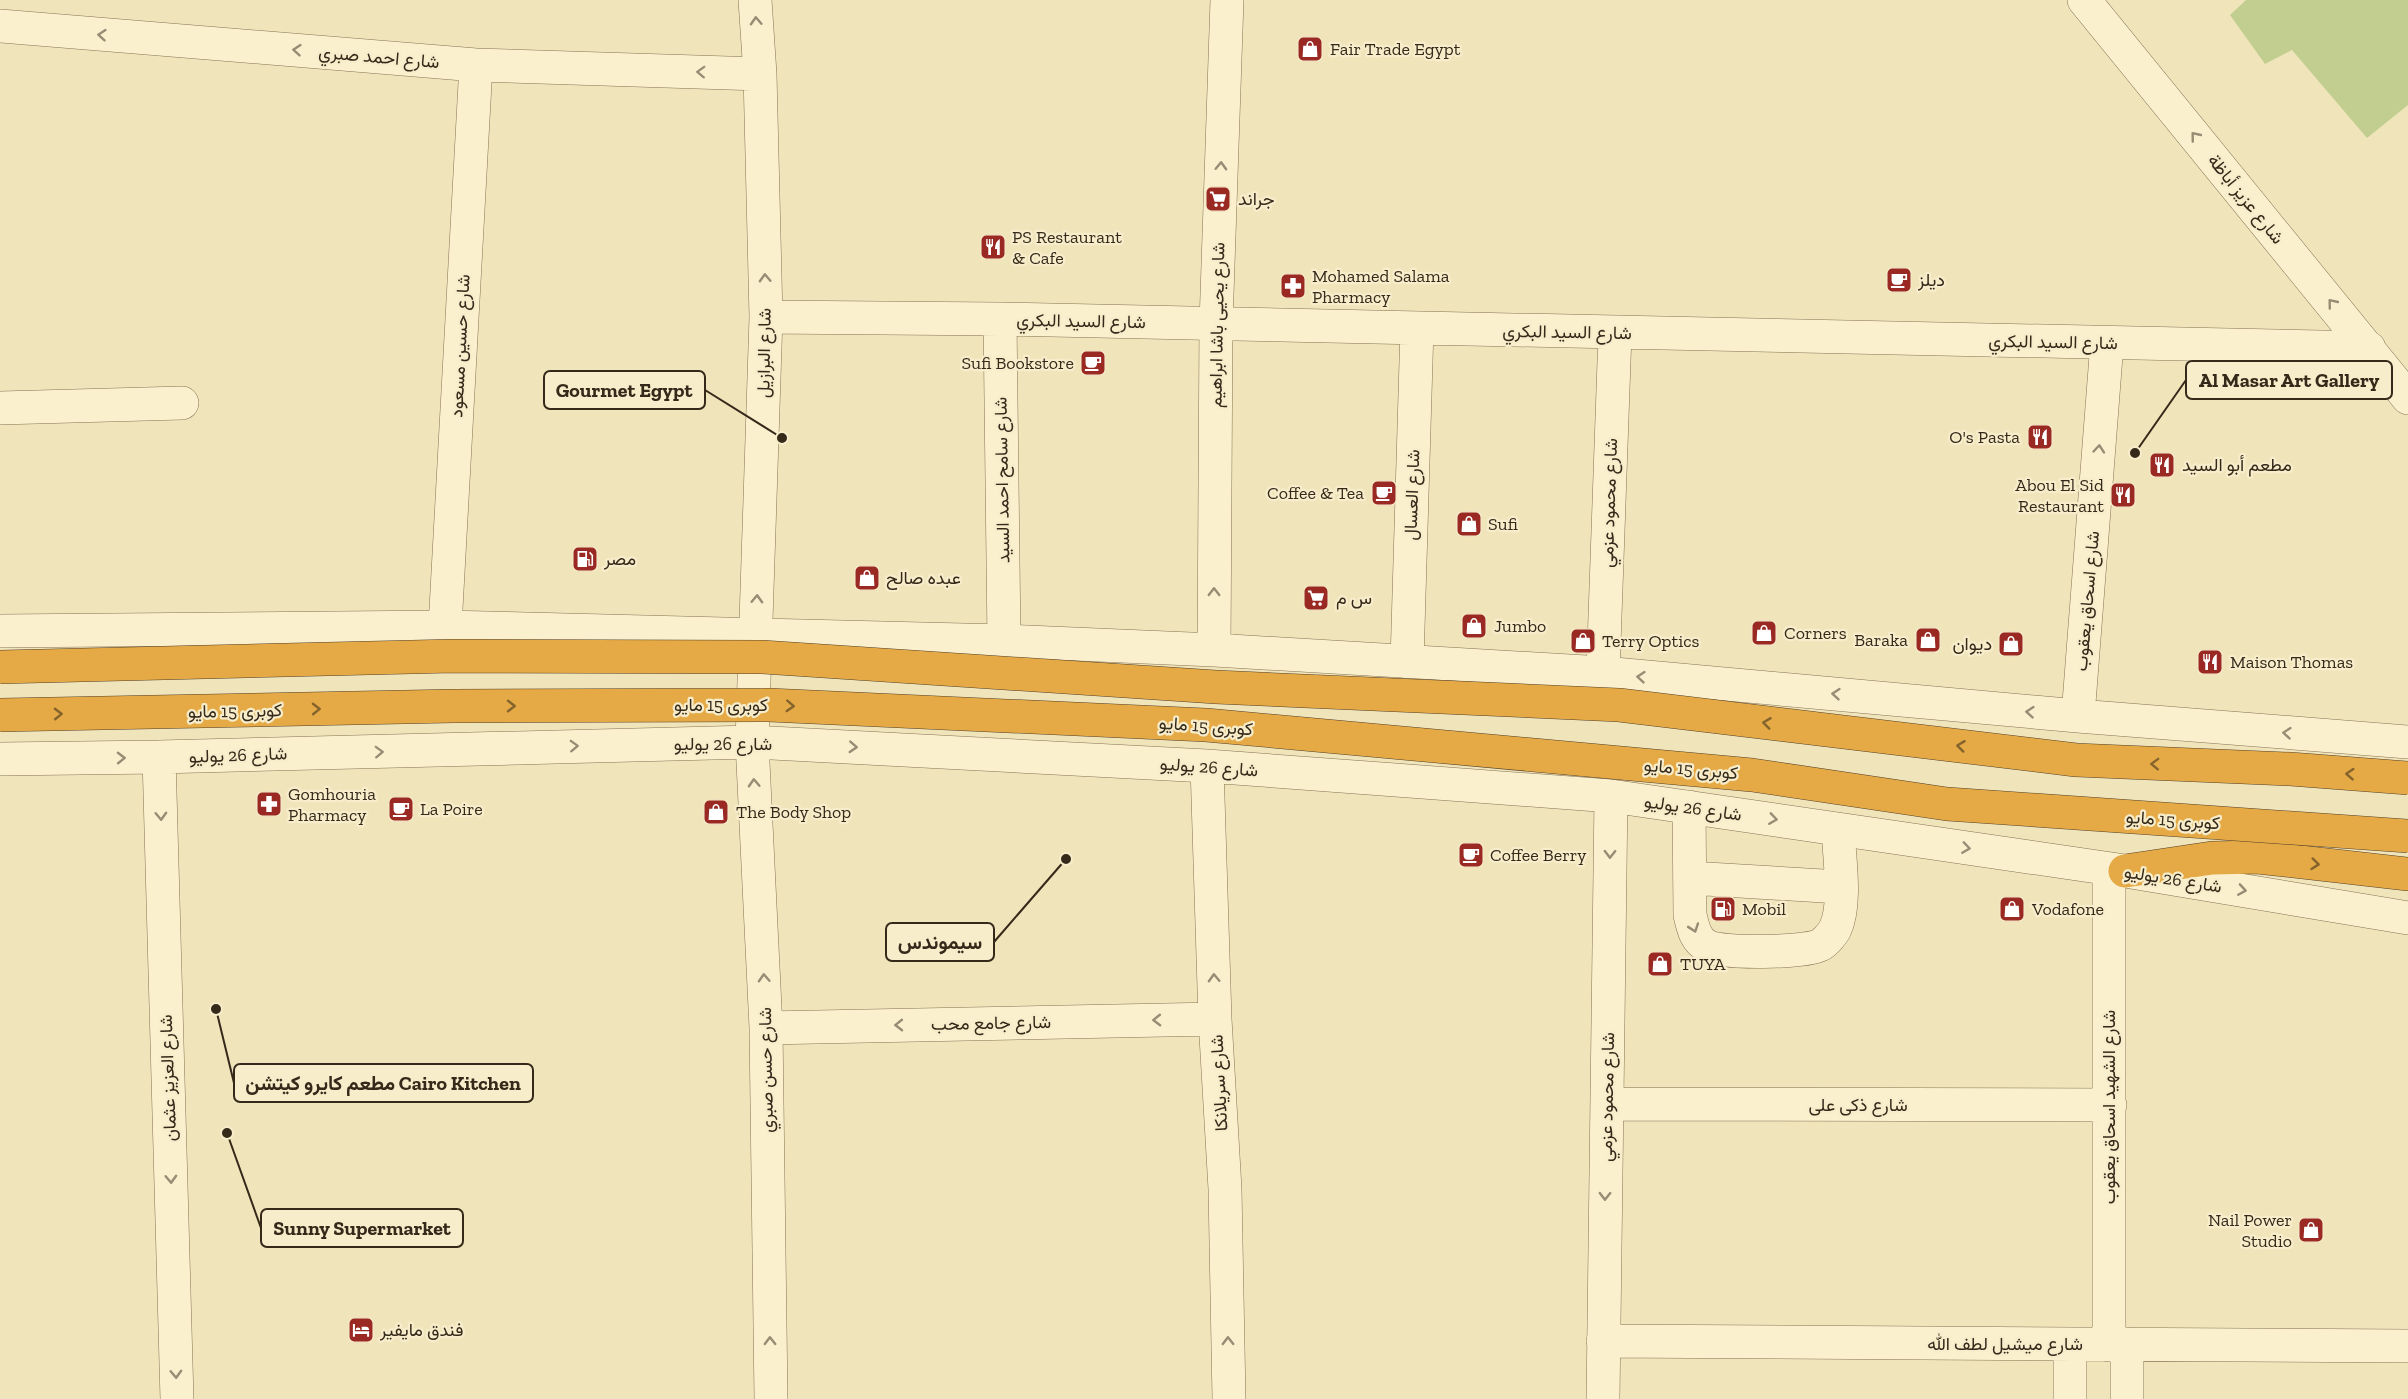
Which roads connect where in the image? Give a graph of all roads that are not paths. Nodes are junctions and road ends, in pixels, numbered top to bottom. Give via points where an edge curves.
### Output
1 (755, 0) edge
2 (1227, 0) edge
3 (2084, 0) edge
4 (0, 26) edge
5 (476, 65) junction
6 (760, 74) junction
7 (766, 316) junction
8 (1000, 319) junction
9 (1216, 324) junction
10 (1417, 328) junction
11 (1616, 333) junction
12 (2107, 343) junction
13 (2368, 348) junction
14 (2408, 398) edge
15 (182, 403) dead end
16 (0, 408) edge
17 (445, 627) junction
18 (0, 631) edge
19 (756, 633) junction
20 (1004, 641) junction
21 (1214, 650) junction
22 (1407, 662) junction
23 (0, 667) edge
24 (1603, 673) junction
25 (0, 715) edge
26 (2078, 716) junction
27 (752, 742) junction
28 (2408, 742) edge
29 (159, 757) junction
30 (0, 759) edge
31 (1206, 766) junction
32 (2408, 778) edge
33 (1611, 796) junction
34 (1689, 807) junction
35 (1838, 829) junction
36 (2408, 836) edge
37 (2117, 870) junction
38 (2408, 874) edge
39 (1690, 878) junction
40 (1840, 887) junction
41 (2408, 918) edge
42 (1215, 1018) junction
43 (766, 1028) junction
44 (1607, 1104) junction
45 (2110, 1105) junction
46 (1603, 1341) junction
47 (2070, 1344) junction
48 (2118, 1344) junction
49 (2408, 1346) edge
50 (177, 1399) edge
51 (771, 1399) edge
52 (1229, 1399) edge
53 (1603, 1399) edge
54 (2070, 1399) edge
55 (2127, 1399) edge

6 -> 1 street, شارع البرازيل
9 -> 2 street, شارع يحيى باشا ابراهيم
13 -> 3 street, شارع عزيز أباظة
5 -> 4 street, شارع احمد صبري
6 -> 5 street, شارع احمد صبري
5 - 17 street, شارع حسين مسعود
7 -> 6 street, شارع البرازيل
7 - 8 street, شارع السيد البكري
19 -> 7 street, شارع البرازيل
8 - 9 street, شارع السيد البكري
8 - 20 street, شارع سامح احمد السيد
9 - 10 street, شارع السيد البكري
21 -> 9 street, شارع يحيى باشا ابراهيم
10 - 11 street, شارع السيد البكري
10 - 22 street, شارع العسال
11 - 12 street, شارع السيد البكري
11 - 24 street, شارع محمود عزمي
12 - 13 street, شارع السيد البكري
26 -> 12 street, شارع اسحاق يعقوب
13 - 14 street, شارع عزيز أباظة
15 - 16 street
17 - 18 street
17 - 19 street
19 - 20 street
19 - 27 street, شارع البرازيل
20 - 21 street
21 - 22 street
22 - 24 street
32 -> 23 highway, bridge via 2076,760 1619,705 1216,687 762,657 453,656
26 -> 24 street
25 -> 36 highway, كوبرى 15 مايو, bridge via 442,706 769,705 1194,724 1752,775 1947,804
28 -> 26 street
29 -> 27 street, شارع 26 يوليو
27 -> 31 street, شارع 26 يوليو
43 -> 27 street, شارع حسن صبري
30 -> 29 street, شارع 26 يوليو
29 -> 50 street, شارع العزيز عثمان
31 - 33 street, شارع 26 يوليو
42 -> 31 street, شارع سريلانكا
33 - 34 street, شارع 26 يوليو
33 -> 44 street, شارع محمود عزمي
34 -> 35 street, شارع 26 يوليو
34 - 39 street
35 -> 37 street, شارع 26 يوليو
35 - 40 street
37 -> 38 highway via 2212,858 2257,857
37 -> 41 street, شارع 26 يوليو
37 - 45 street, شارع الشهيد اسحاق يعقوب
39 - 40 street
39 -> 40 street via 1694,933 1705,946 1722,951 1800,950 1820,945 1835,930
42 -> 43 street, شارع جامع محب
52 -> 42 street, شارع سريلانكا via 1225,1189
51 -> 43 street, شارع حسن صبري
44 - 45 street, شارع ذكى على
44 -> 46 street, شارع محمود عزمي
45 - 48 street, شارع الشهيد اسحاق يعقوب
46 - 47 street, شارع ميشيل لطف الله
46 - 53 street, شارع محمود عزمي
47 - 48 street, شارع ميشيل لطف الله
47 - 54 street
48 - 49 street, شارع ميشيل لطف الله
48 - 55 street, شارع الشهيد اسحاق يعقوب

